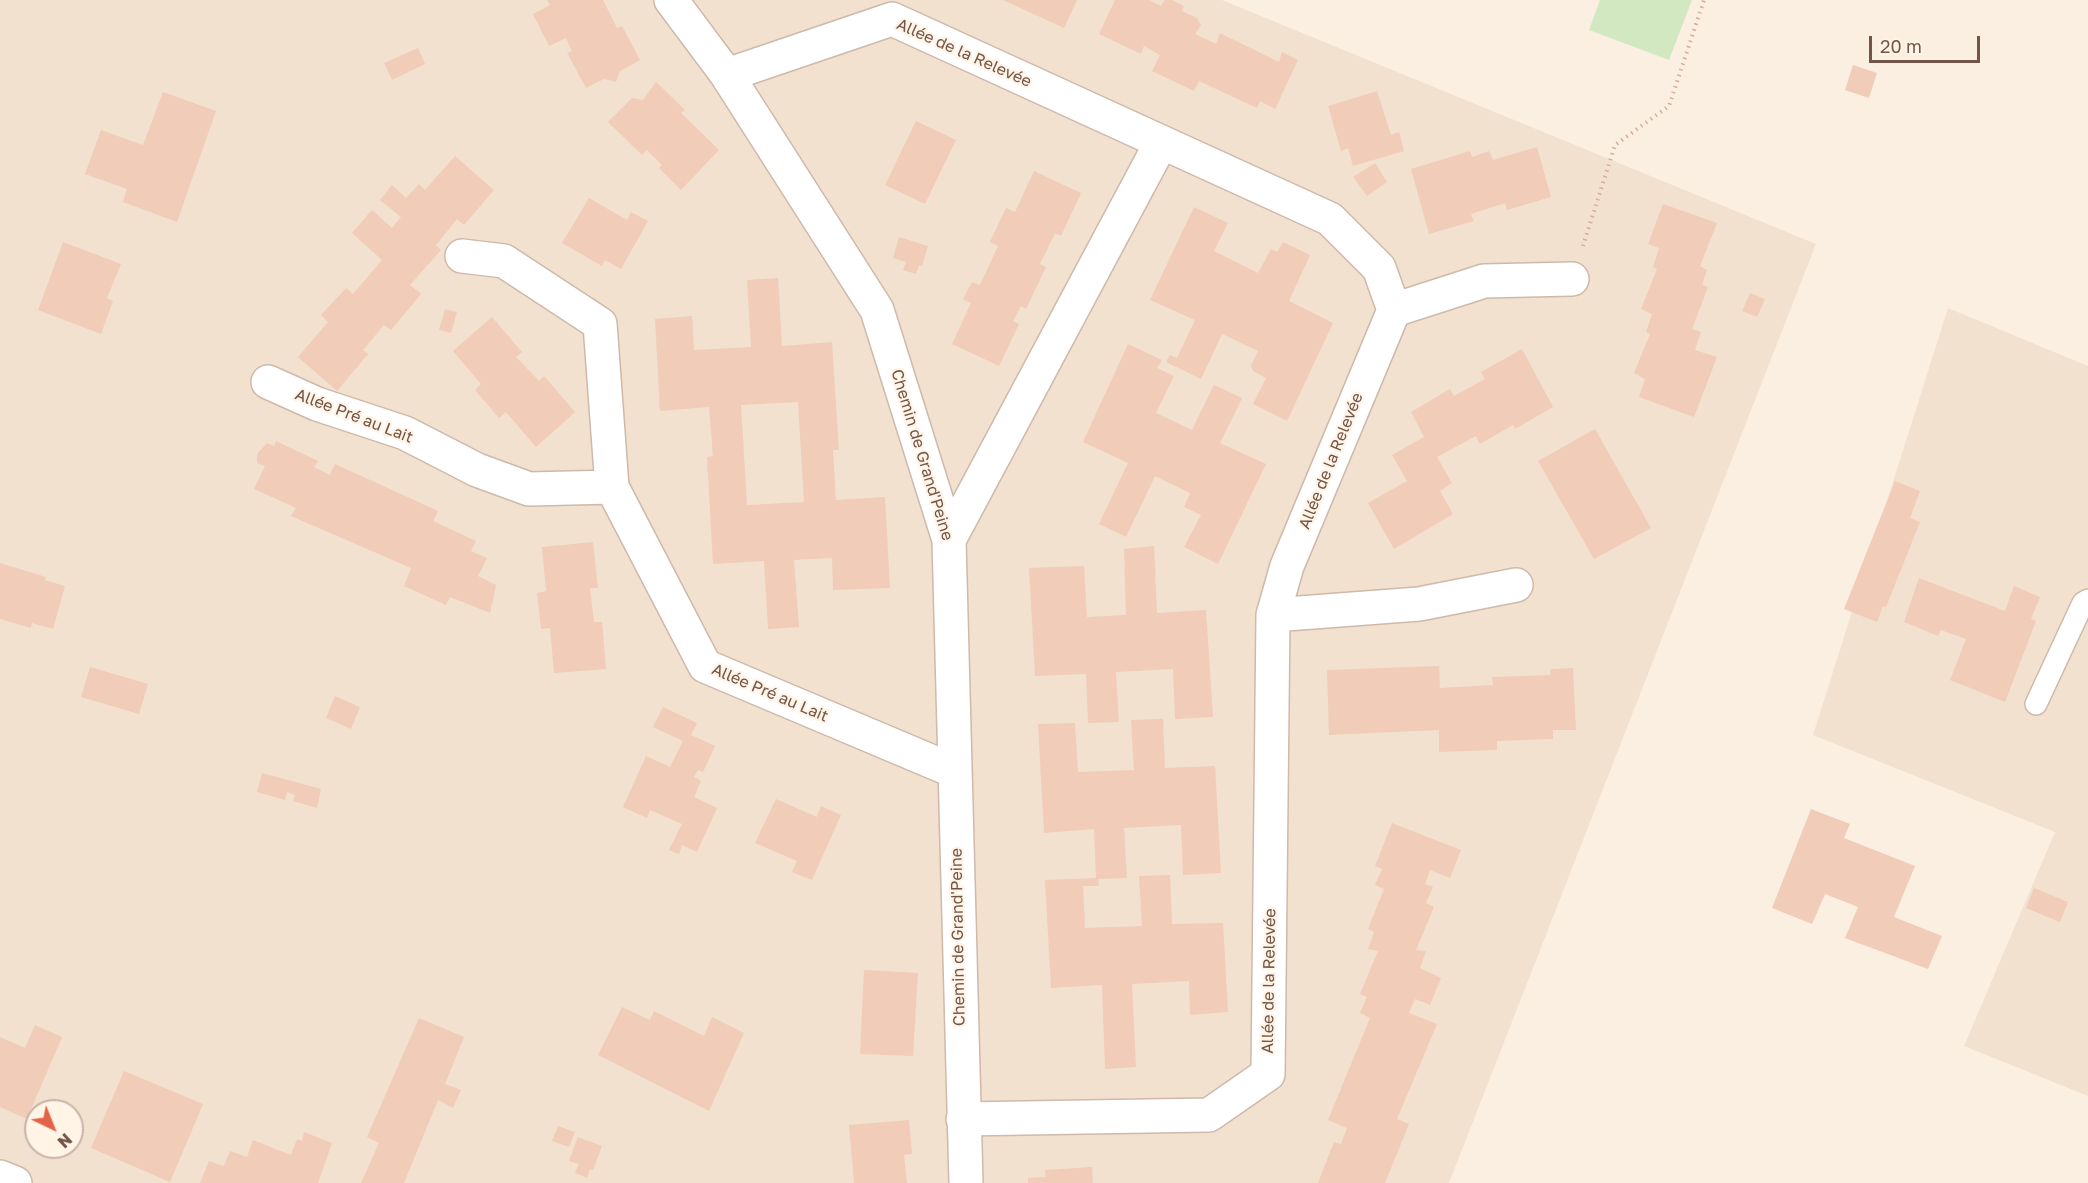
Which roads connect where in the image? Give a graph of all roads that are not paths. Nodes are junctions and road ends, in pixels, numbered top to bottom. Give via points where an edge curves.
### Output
1 (671, 0) edge
2 (727, 75) junction
3 (1161, 143) junction
4 (462, 256) dead end
5 (1572, 279) road end
6 (1394, 309) junction
7 (268, 382) dead end
8 (612, 487) junction
9 (949, 540) junction
10 (1516, 585) dead end
11 (2088, 600) edge
12 (1273, 615) junction
13 (2036, 704) dead end
14 (954, 771) junction
15 (963, 1119) junction
16 (0, 1177) edge
17 (15, 1183) edge
18 (966, 1183) edge

1 - 2 street, Chemin de Grand'Peine
2 - 3 street, Allée de la Relevée via 892,20
2 - 9 street, Chemin de Grand'Peine via 877,310
3 - 6 street, Allée de la Relevée via 1330,219 1379,268
3 - 9 street
4 - 8 street, Allée Pré au Lait via 504,261 600,324
5 - 6 street via 1484,281
6 - 12 street, Allée de la Relevée via 1287,566
7 - 8 street, Allée Pré au Lait via 317,404 405,433 477,470 529,489
8 - 14 street, Allée Pré au Lait via 705,666
9 - 14 street, Chemin de Grand'Peine
10 - 12 street via 1419,604
11 - 13 lane via 2083,603
12 - 15 street, Allée de la Relevée via 1268,1074 1209,1115
14 - 15 street, Chemin de Grand'Peine
15 - 18 street
16 - 17 street

